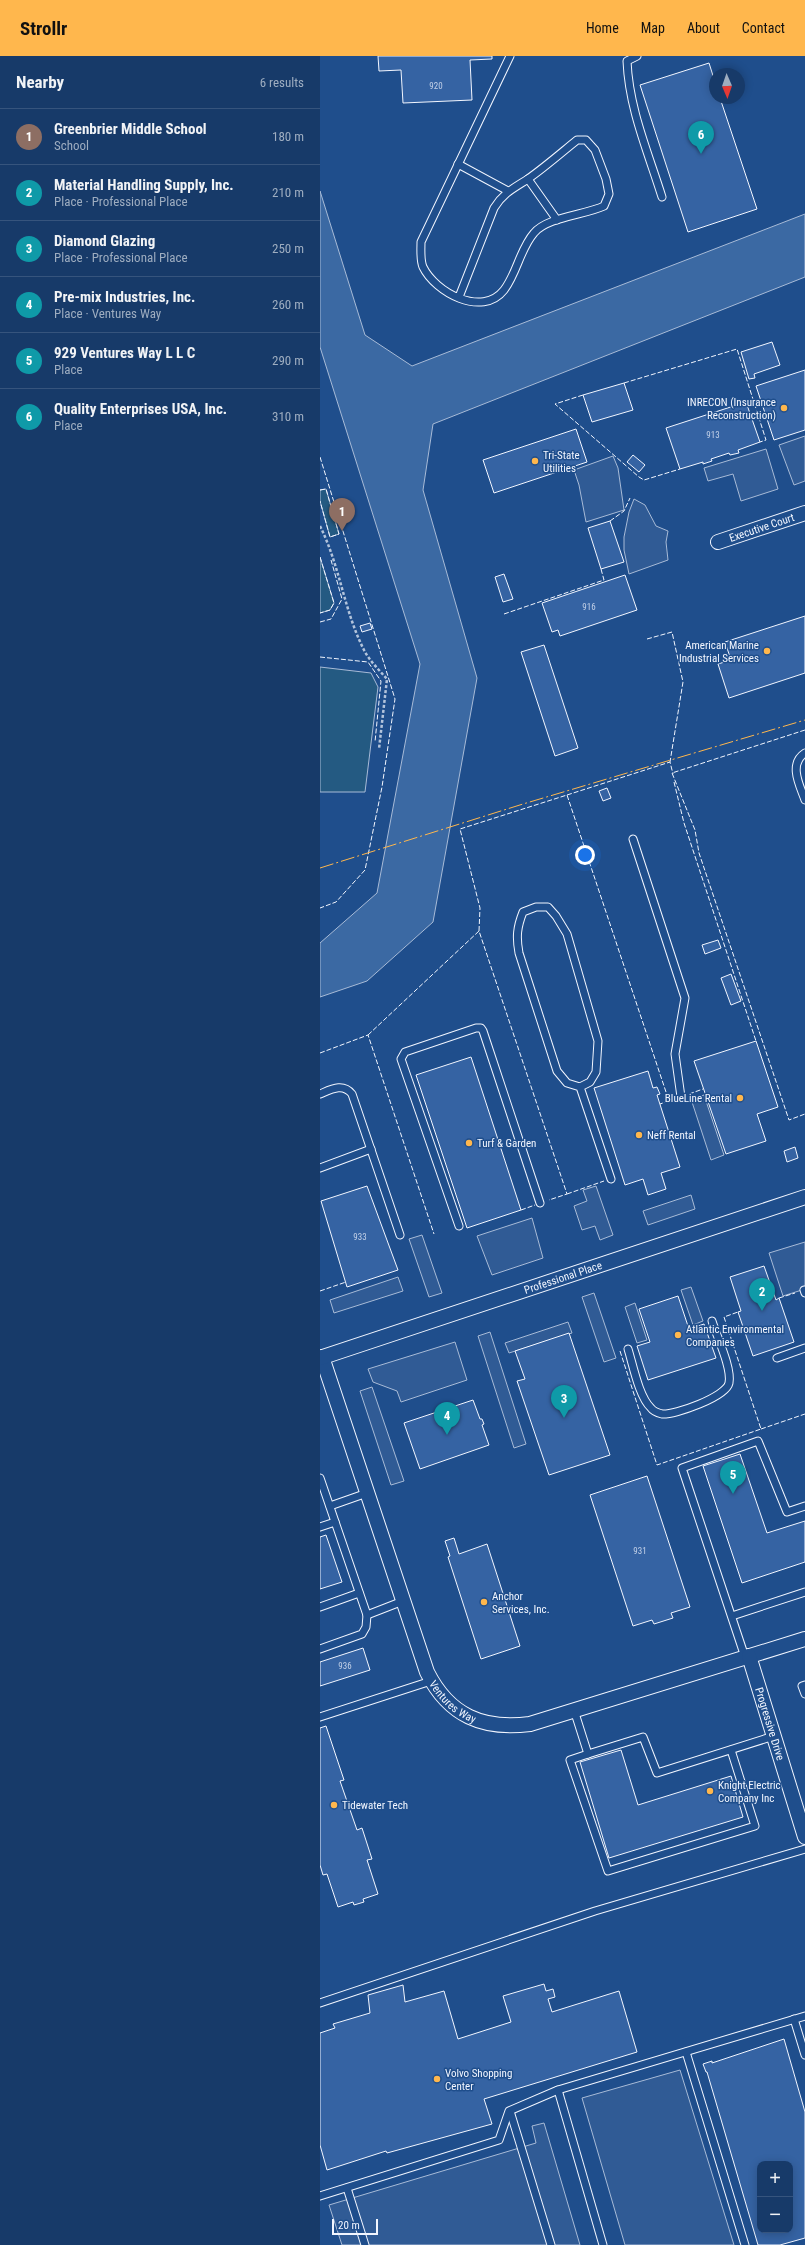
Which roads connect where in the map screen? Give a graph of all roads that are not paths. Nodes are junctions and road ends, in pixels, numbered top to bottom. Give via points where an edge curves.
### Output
1 (510, 56) edge
2 (637, 56) edge
3 (458, 164) junction
4 (528, 179) junction
5 (508, 191) junction
6 (662, 197) dead end
7 (557, 220) junction
8 (459, 297) junction
9 (805, 513) edge
10 (718, 542) dead end
11 (805, 753) edge
12 (805, 800) edge
13 (633, 839) dead end
14 (580, 1087) junction
15 (320, 1094) edge
16 (681, 1097) dead end
17 (371, 1149) junction
18 (320, 1168) edge
19 (611, 1179) dead end
20 (805, 1197) edge
21 (540, 1203) dead end
22 (458, 1226) dead end
23 (400, 1235) dead end
24 (712, 1321) dead end
25 (805, 1348) edge
26 (628, 1349) dead end
27 (321, 1357) edge
28 (777, 1358) dead end
29 (320, 1480) edge
30 (368, 1493) junction
31 (330, 1506) junction
32 (805, 1506) edge
33 (335, 1522) junction
34 (320, 1527) edge
35 (805, 1592) edge
36 (359, 1593) junction
37 (403, 1601) junction
38 (320, 1607) edge
39 (367, 1615) junction
40 (732, 1616) junction
41 (805, 1639) edge
42 (320, 1649) edge
43 (747, 1656) junction
44 (431, 1681) junction
45 (805, 1685) edge
46 (805, 1694) edge
47 (574, 1710) junction
48 (320, 1717) edge
49 (774, 1736) junction
50 (731, 1750) junction
51 (588, 1754) junction
52 (803, 1821) edge
53 (805, 1837) edge
54 (805, 1849) edge
55 (320, 2003) edge
56 (805, 2016) edge
57 (794, 2019) junction
58 (686, 2052) junction
59 (805, 2056) edge
60 (558, 2090) junction
61 (509, 2111) junction
62 (347, 2188) junction
63 (320, 2195) edge
64 (365, 2245) edge
65 (551, 2245) edge
66 (603, 2245) edge
67 (745, 2245) edge

1 - 3 lane
2 - 6 lane via 627,61 628,86 634,114
3 - 5 lane
3 - 8 lane via 421,242 422,265 432,280
4 - 5 lane
4 - 7 lane
4 - 7 lane via 577,140 586,140 595,150 609,194 604,206
5 - 8 lane via 494,208
7 - 8 lane via 534,232 504,290 493,299 474,302
9 - 10 street, Executive Court
11 - 12 lane via 800,756 796,765 797,778
13 - 16 lane via 685,998 675,1054
14 - 14 lane via 566,1083 557,1071 519,953 516,938 523,912 536,907 548,907 567,934 598,1041 596,1072 590,1082
14 - 19 lane
15 - 17 lane via 342,1087 348,1089
17 - 18 lane
17 - 23 lane
20 - 27 street, Professional Place
21 - 22 lane via 483,1031 476,1028 405,1052 401,1059
24 - 26 lane via 729,1374 729,1385 712,1399 673,1412 662,1414 652,1410 645,1402
25 - 28 lane
27 - 30 street, Ventures Way
29 - 31 lane
30 - 31 lane
30 - 37 street, Ventures Way
31 - 33 lane
32 - 40 lane via 787,1512 758,1441 682,1468
33 - 34 lane
33 - 36 lane
35 - 40 lane
36 - 38 lane
36 - 39 lane
37 - 39 lane
37 - 44 street, Ventures Way
39 - 42 lane via 366,1627 362,1634
40 - 43 lane
41 - 43 street, Ventures Way
43 - 47 street, Ventures Way
43 - 49 street, Progressive Drive
44 - 47 street, Ventures Way via 446,1702 458,1711 491,1725 530,1724
44 - 48 lane
45 - 46 lane via 802,1686
47 - 51 lane
49 - 50 lane
49 - 52 street, Progressive Drive
50 - 51 lane via 657,1773 643,1737
50 - 51 lane via 755,1826 608,1871 570,1760
52 - 53 street, Progressive Drive
54 - 55 lane via 596,1911
56 - 57 lane
57 - 58 lane
57 - 59 lane
58 - 60 lane
58 - 67 lane
60 - 61 lane
60 - 66 lane
61 - 62 lane via 499,2140
61 - 65 lane
62 - 63 lane
62 - 64 lane

